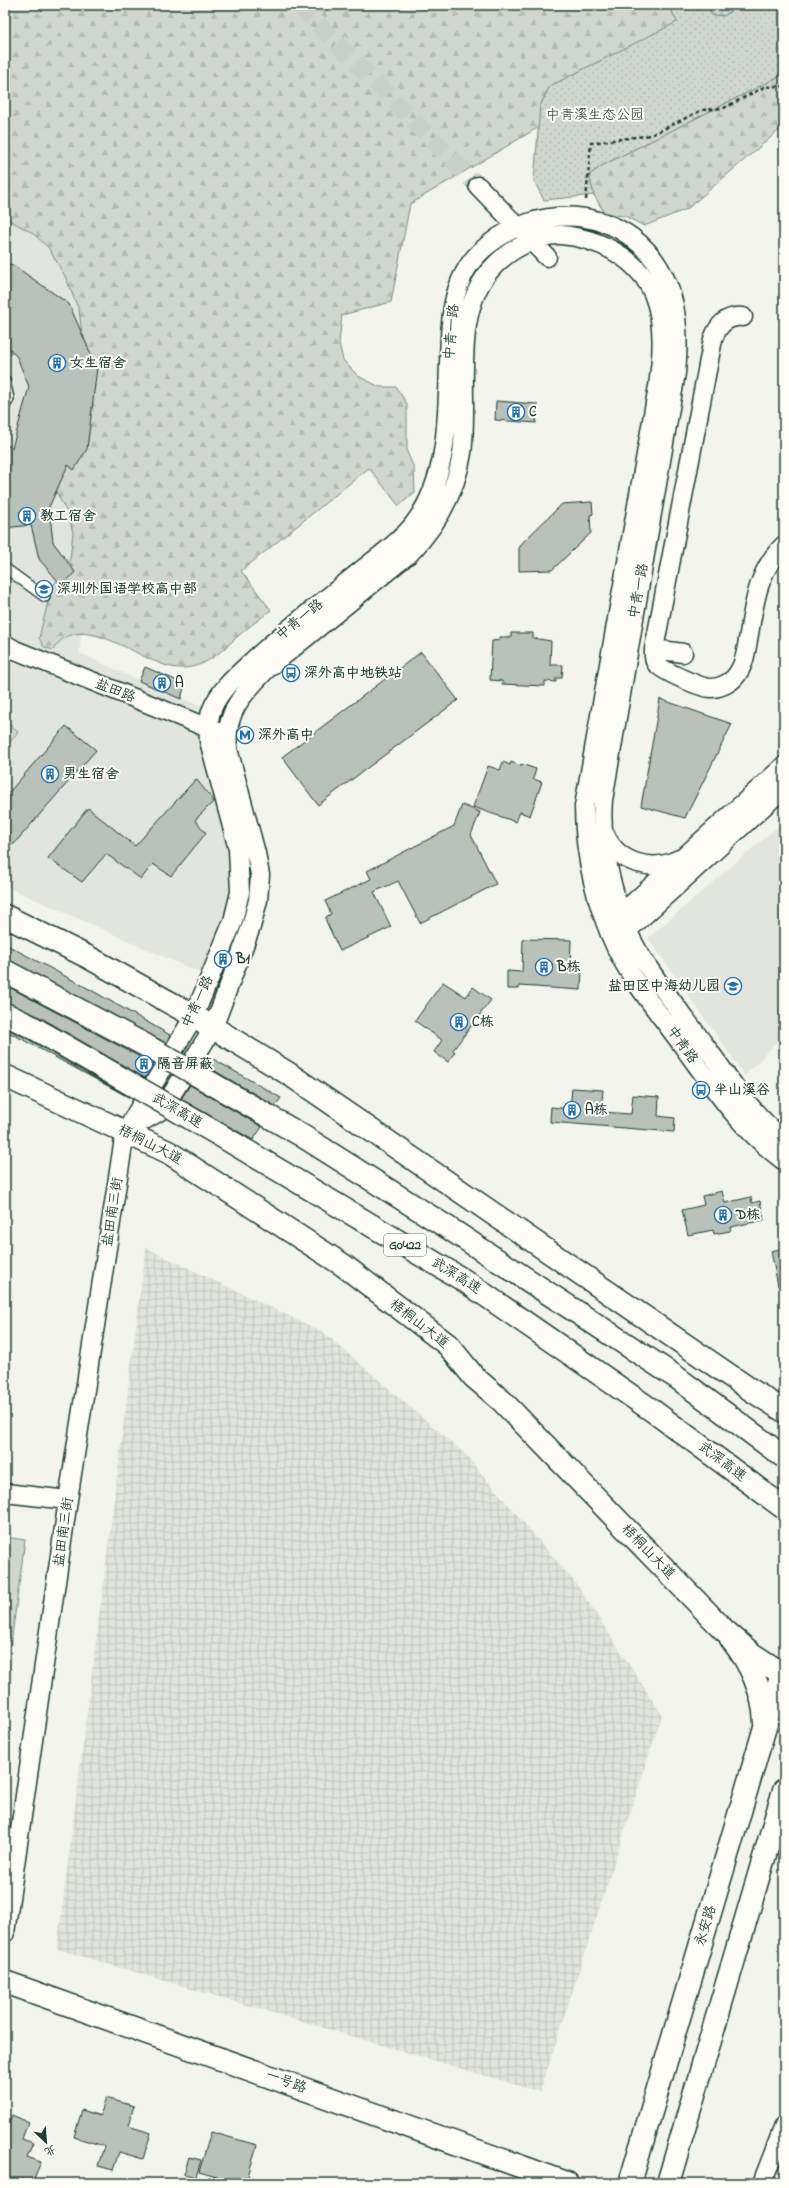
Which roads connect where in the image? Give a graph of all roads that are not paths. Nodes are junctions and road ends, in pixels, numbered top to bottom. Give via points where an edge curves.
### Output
1 (478, 186) tunnel mouth
2 (517, 226) junction
3 (531, 241) junction
4 (547, 257) dead end
5 (743, 317) dead end
6 (5, 380) edge
7 (5, 406) edge
8 (644, 510) junction
9 (680, 513) junction
10 (784, 545) edge
11 (5, 568) edge
12 (45, 596) dead end
13 (5, 644) edge
14 (654, 649) junction
15 (683, 653) dead end
16 (208, 729) junction
17 (227, 735) junction
18 (784, 766) edge
19 (784, 788) edge
20 (601, 818) junction
21 (688, 854) junction
22 (5, 916) edge
23 (625, 922) junction
24 (611, 935) junction
25 (5, 971) edge
26 (5, 1014) edge
27 (194, 1016) junction
28 (213, 1028) junction
29 (5, 1076) edge
30 (125, 1132) junction
31 (784, 1139) edge
32 (784, 1161) edge
33 (784, 1411) edge
34 (784, 1457) edge
35 (5, 1493) edge
36 (68, 1500) junction
37 (784, 1508) edge
38 (723, 1629) junction
39 (783, 1673) edge
40 (764, 1732) junction
41 (784, 1790) edge
42 (5, 1933) edge
43 (5, 1982) edge
44 (784, 2126) edge
45 (567, 2183) edge
46 (630, 2183) edge
47 (668, 2183) edge
48 (762, 2183) edge

1 - 2 street
2 - 3 street
2 - 8 street, 中青一路 via 560,215 580,216 602,222 644,248 667,283 676,319 677,359
2 - 16 street, 中青一路 via 480,252 466,269 457,288 451,311 446,425 436,482 426,505 412,526 394,544 283,634 231,682 219,695 212,710
3 - 4 street
3 - 8 street, 中青一路 via 560,235 588,240 616,251 638,268 654,296 661,323 662,358
3 - 17 street, 中青一路 via 493,266 471,307 467,332 462,454 453,487 439,518 410,553 289,650 251,686 232,715
5 - 9 street via 736,316 724,322 713,339
6 - 7 lane via 10,399
8 - 9 street
8 - 20 street, 中青一路
8 - 24 street, 中青一路 via 584,806 588,856 595,888
9 - 14 street
10 - 14 street via 771,560 758,585 743,663 730,681 716,688 708,688 668,672 655,662
11 - 12 lane
13 - 16 street, 盐田路
14 - 15 street
16 - 17 street, 盐田路
16 - 27 street, 中青一路 via 211,756 238,849 240,892 233,921
17 - 28 street, 中青一路 via 232,766 260,875 258,900 251,926
18 - 21 street
19 - 23 street
20 - 21 street via 605,834 616,853 631,861 644,865 659,865 674,862
20 - 23 street, 中青一路 via 605,854
21 - 23 street
22 - 27 main road via 57,940
23 - 24 street
23 - 31 street, 中青路 via 650,970 728,1077
24 - 32 street, 中青路 via 638,983 717,1093 744,1126
25 - 34 main road, G0422, bridge via 145,1044 307,1139 676,1377
26 - 37 main road, 武深高速 / G0422, bridge via 223,1137 465,1281 653,1411
27 - 28 main road
27 - 30 street, 中青一路
28 - 30 street, 中青一路 via 162,1110
28 - 33 main road via 289,1074
29 - 30 main road, 梧桐山大道
30 - 36 street, 盐田南三街
30 - 38 main road, 梧桐山大道 via 168,1152 343,1265 448,1345 474,1377 502,1401
35 - 36 street
36 - 42 street, 盐田南三街
38 - 39 main road, 梧桐山大道 via 752,1654
38 - 40 main road via 742,1654 754,1678 763,1709
39 - 40 main road, 永安路
40 - 46 main road, 永安路
41 - 47 main road
43 - 45 main road, 一号路
44 - 48 street

